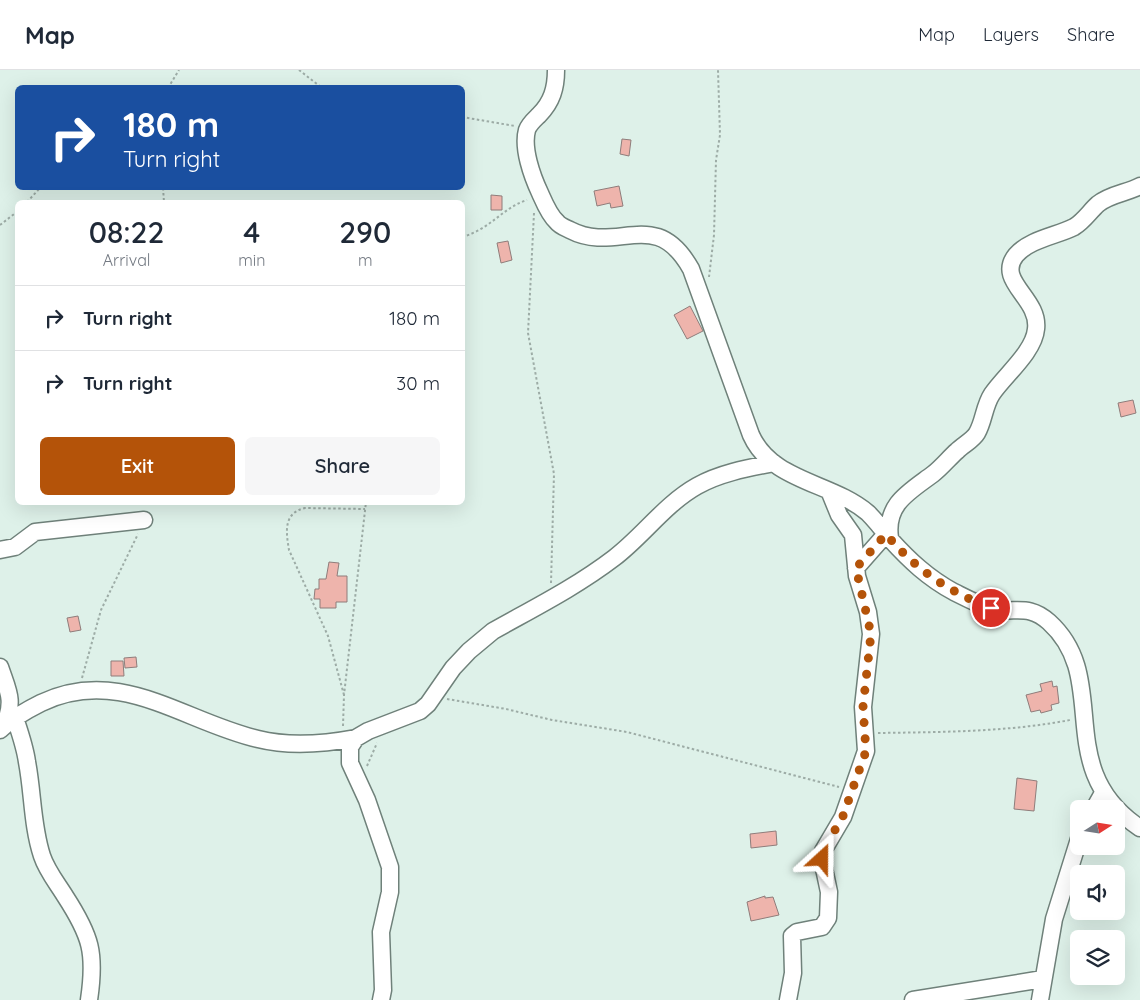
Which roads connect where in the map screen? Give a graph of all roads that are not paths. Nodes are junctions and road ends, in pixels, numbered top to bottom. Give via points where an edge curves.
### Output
1 (556, 70) edge
2 (1140, 186) edge
3 (757, 448) junction
4 (774, 463) junction
5 (742, 469) junction
6 (830, 493) junction
7 (144, 520) road end
8 (888, 536) junction
9 (0, 550) edge
10 (856, 568) junction
11 (0, 666) edge
12 (6, 725) edge
13 (350, 739) junction
14 (1103, 793) junction
15 (1099, 800) edge
16 (1140, 828) edge
17 (1074, 855) edge
18 (1043, 979) junction
19 (89, 1000) edge
20 (381, 1000) edge
21 (788, 1000) edge
22 (914, 1000) edge
23 (1040, 1000) edge

1 - 3 street via 551,100 527,128 526,145 534,181 548,210 557,223 580,235 599,239 650,234 662,238 684,257
2 - 8 street via 1104,200 1077,225 1024,248 1013,260 1010,274 1013,282 1028,299 1036,319 1034,338 991,396 976,435 934,474 898,500 891,514
3 - 4 street
3 - 5 street
4 - 5 street
4 - 6 street
5 - 13 street via 691,490 613,559 492,631 453,668 435,696 420,711
6 - 8 street via 847,499 868,513
6 - 10 street via 839,514 851,529
7 - 9 street via 36,532 8,550
8 - 10 street
8 - 14 street via 924,573 954,592 991,608 1030,610 1047,620 1066,641 1080,680 1082,718 1091,765
10 - 21 street via 871,634 863,707 866,751 843,816 823,851 829,892 827,922 820,928 792,936 793,973
11 - 12 street via 11,701
12 - 13 street via 50,699 78,691 120,692 150,698 257,739 288,744
12 - 19 street via 28,763 42,856 86,932 93,972
13 - 20 street via 350,763 390,866 390,892 380,944
14 - 15 street
14 - 16 street
17 - 18 street via 1054,919
18 - 22 street
18 - 23 street

